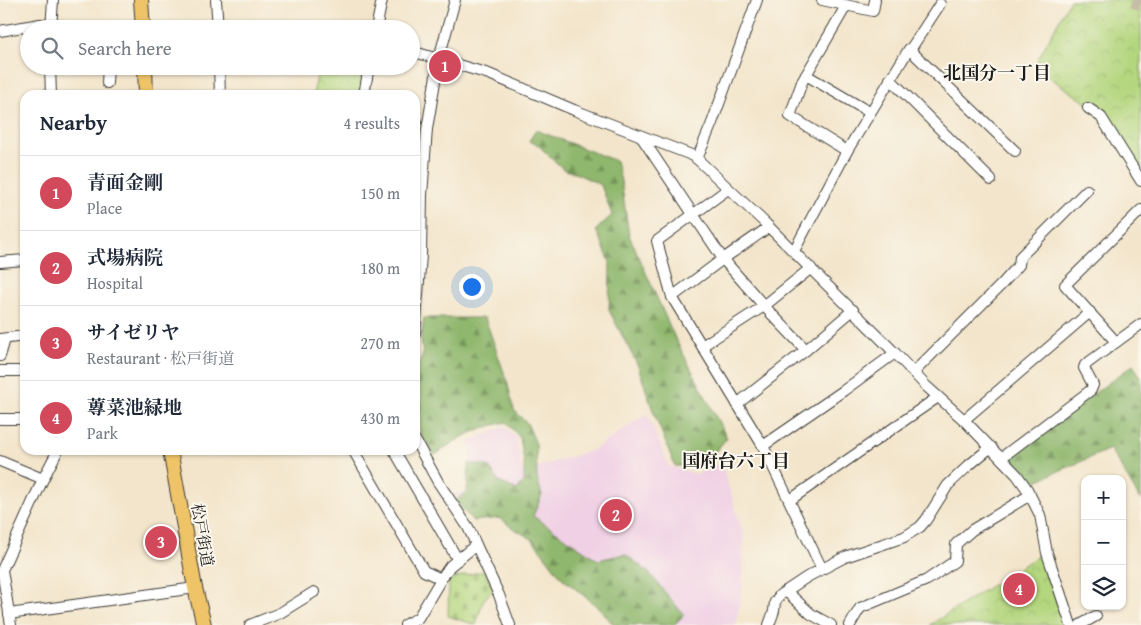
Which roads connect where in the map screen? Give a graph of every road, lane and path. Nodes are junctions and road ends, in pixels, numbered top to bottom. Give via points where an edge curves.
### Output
1 (53, 0) edge
2 (141, 0) edge
3 (216, 0) edge
4 (382, 0) edge
5 (455, 0) edge
6 (757, 0) edge
7 (822, 0) edge
8 (875, 0) edge
9 (835, 2) edge
10 (940, 4) dead end
11 (846, 6) junction
12 (52, 20) edge
13 (142, 20) edge
14 (217, 20) edge
15 (378, 20) edge
16 (20, 28) edge
17 (0, 31) edge
18 (910, 50) junction
19 (420, 53) edge
20 (439, 58) junction
21 (50, 75) edge
22 (107, 75) edge
23 (145, 75) edge
24 (219, 75) edge
25 (367, 75) edge
26 (806, 75) junction
27 (890, 79) junction
28 (107, 83) dead end
29 (51, 90) edge
30 (146, 90) edge
31 (220, 90) edge
32 (365, 90) edge
33 (1088, 108) dead end
34 (870, 112) junction
35 (640, 135) junction
36 (847, 151) junction
37 (1015, 151) dead end
38 (697, 159) junction
39 (992, 180) dead end
40 (1141, 181) edge
41 (728, 189) junction
42 (1087, 190) dead end
43 (1141, 210) edge
44 (694, 215) junction
45 (769, 227) junction
46 (794, 252) junction
47 (723, 259) junction
48 (20, 260) edge
49 (0, 262) edge
50 (420, 268) edge
51 (811, 268) junction
52 (672, 297) junction
53 (764, 306) junction
54 (853, 310) junction
55 (1090, 312) junction
56 (1141, 324) edge
57 (20, 337) edge
58 (3, 339) edge
59 (1116, 342) junction
60 (702, 346) junction
61 (806, 350) junction
62 (895, 352) junction
63 (0, 356) edge
64 (0, 371) edge
65 (20, 371) edge
66 (914, 372) junction
67 (938, 397) junction
68 (737, 404) junction
69 (0, 419) edge
70 (20, 419) edge
71 (964, 420) junction
72 (763, 446) junction
73 (991, 447) junction
74 (420, 449) edge
75 (55, 455) edge
76 (171, 455) edge
77 (356, 455) edge
78 (397, 455) edge
79 (1002, 458) junction
80 (0, 460) edge
81 (43, 479) junction
82 (1030, 495) junction
83 (790, 500) junction
84 (476, 545) junction
85 (458, 560) junction
86 (822, 569) junction
87 (441, 579) junction
88 (195, 588) junction
89 (786, 591) junction
90 (314, 592) dead end
91 (9, 614) junction
92 (1096, 616) dead end
93 (11, 625) edge
94 (204, 625) edge
95 (250, 625) edge
96 (405, 625) edge
97 (510, 625) edge
98 (769, 625) edge
99 (831, 625) edge
100 (850, 625) edge
101 (1071, 625) edge
102 (1080, 625) edge

1 - 12 street
2 - 13 main road
3 - 14 street
4 - 15 street
5 - 20 street
6 - 38 street
7 - 9 street
8 - 11 street via 872,11
9 - 11 street
10 - 18 street
11 - 26 street
16 - 17 street
18 - 27 street
18 - 37 street
19 - 20 street
20 - 35 street via 489,74
20 - 50 street via 426,129
21 - 29 street
22 - 28 street
23 - 30 main road
24 - 31 street
25 - 32 street
26 - 34 street
26 - 36 street via 790,116
27 - 34 street
27 - 39 street
33 - 40 street via 1101,117
34 - 36 street
35 - 38 street
35 - 44 street
36 - 46 street
38 - 41 street
41 - 44 street
41 - 45 street
42 - 66 street via 1020,257 1019,265 1002,284
43 - 55 street via 1064,285
44 - 47 street
44 - 52 street via 657,241
45 - 46 street
45 - 47 street
46 - 51 street
47 - 52 street
47 - 53 street
48 - 49 street
51 - 53 street
51 - 54 street
52 - 60 street
53 - 60 street
53 - 61 street
54 - 61 street
54 - 62 street
55 - 59 street
55 - 71 street
56 - 59 street
57 - 58 street
58 - 63 street
59 - 79 street via 1084,368 1093,383 1091,390
60 - 68 street
61 - 68 street
62 - 66 street
62 - 72 street
64 - 65 street
66 - 67 street
67 - 71 street
67 - 83 street
68 - 72 street
69 - 70 street
71 - 73 street
72 - 83 street
73 - 79 street
73 - 86 street via 948,485 926,520 910,534 845,557
74 - 84 street
75 - 81 street
76 - 88 main road, 松戸街道
77 - 87 street via 424,571
78 - 85 street
79 - 82 street
80 - 81 street
81 - 91 street via 2,570
82 - 100 street via 972,530 956,544 955,561 951,565 927,580 860,608
82 - 101 street via 1040,516 1047,552
83 - 86 street
84 - 85 street
84 - 97 street via 500,595
85 - 87 street
86 - 89 street
87 - 96 street via 418,618
88 - 91 street
88 - 94 main road, 松戸街道
89 - 98 street via 775,602
89 - 99 street via 810,614
90 - 95 street via 280,613
91 - 93 street
92 - 102 street

